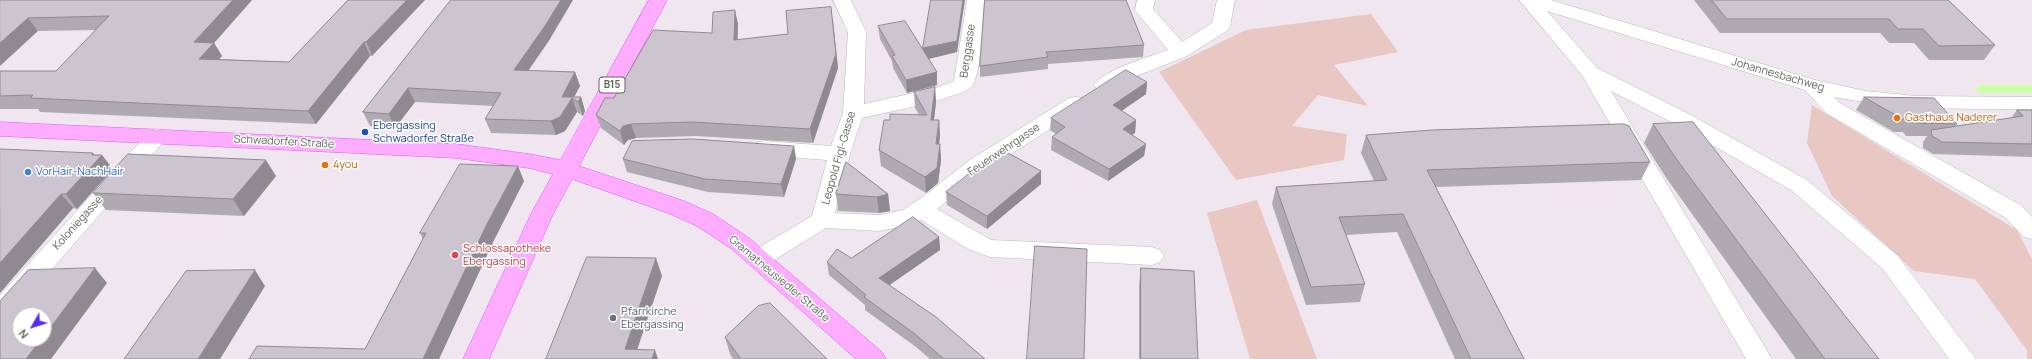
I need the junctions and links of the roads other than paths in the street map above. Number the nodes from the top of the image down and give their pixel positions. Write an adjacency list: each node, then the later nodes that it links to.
1 (658, 0): 17 (main road, B15)
2 (842, 0): 12 (street, Leopold Figl-Gasse)
3 (976, 0): 12 (street, Berggasse)
4 (1146, 0): 8 (street)
5 (1226, 0): 8 (street, Feuerwehrgasse)
6 (1528, 0): 9 (street)
7 (1532, 0): 10 (street, Johannesbachweg)
8 (1180, 52): 18 (street, Feuerwehrgasse)
9 (1590, 72): 26 (street); 27 (street)
10 (1812, 86): 11 (street, Johannesbachweg); 20 (street)
11 (2032, 103)
12 (853, 112): 16 (street, Leopold Figl-Gasse)
13 (0, 130): 14 (main road, Schwadorfer Straße)
14 (157, 136): 17 (main road, Schwadorfer Straße); 23 (street, Koloniegasse)
15 (744, 147): 16 (street)
16 (839, 154): 19 (street, Leopold Figl-Gasse)
17 (566, 170): 22 (main road, Gramatneusiedler Straße); 24 (main road, B15)
18 (921, 210): 19 (street, Feuerwehrgasse); 21 (street)
19 (822, 220): 22 (street)
20 (2032, 231)
21 (1152, 256)
22 (758, 259): 25 (main road, Gramatneusiedler Straße)
23 (0, 311)
24 (476, 359)
25 (873, 359)
26 (1758, 359)
27 (1963, 359)

